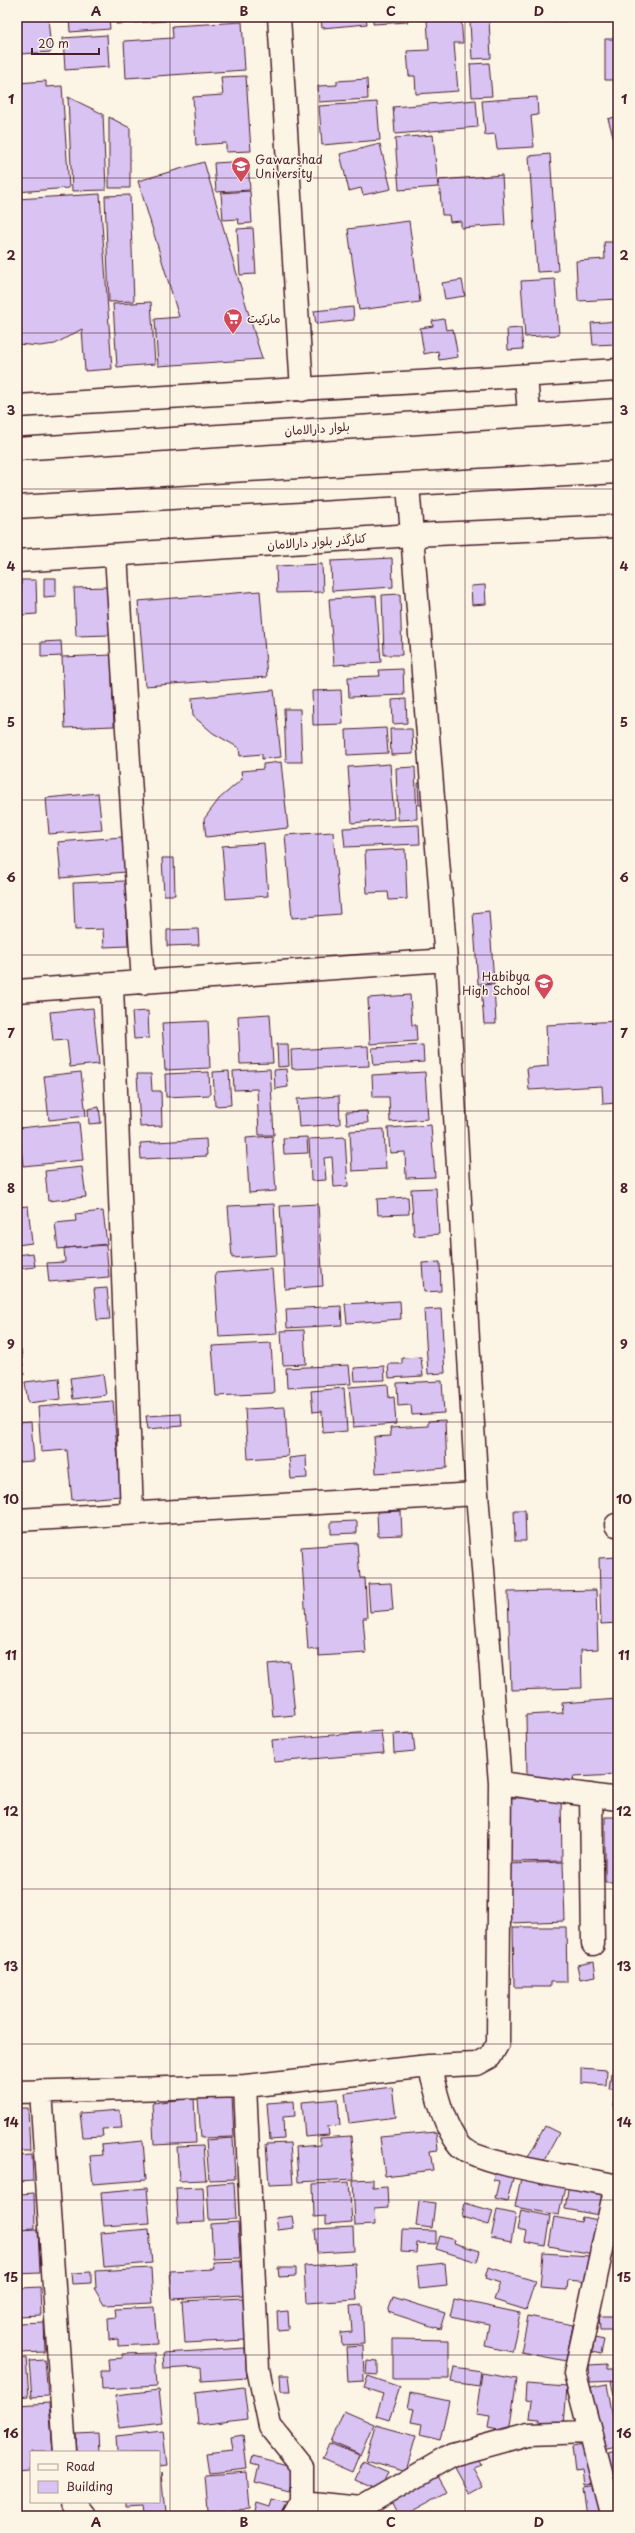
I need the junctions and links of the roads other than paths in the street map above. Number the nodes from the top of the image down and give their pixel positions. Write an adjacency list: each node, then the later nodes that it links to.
1 (279, 17): 4 (street)
2 (618, 370): 3 (street)
3 (526, 376): 4 (street); 7 (street)
4 (302, 390): 5 (street)
5 (17, 406)
6 (618, 410): 7 (street, بلوار دارالامان)
7 (530, 414): 8 (street, بلوار دارالامان)
8 (17, 449)
9 (618, 472): 10 (street)
10 (408, 485): 11 (street); 13 (street)
11 (17, 507)
12 (618, 526): 13 (street, کنارگذر بلوار دارالامان)
13 (413, 535): 14 (street, کنارگذر بلوار دارالامان); 16 (street)
14 (116, 555): 15 (street, کنارگذر بلوار دارالامان); 17 (street)
15 (17, 561)
16 (446, 960): 17 (street); 20 (street)
17 (143, 983): 18 (street)
18 (112, 986): 19 (street); 21 (street)
19 (17, 991)
20 (477, 1494): 21 (street); 23 (street)
21 (132, 1513): 22 (street)
22 (17, 1520)
23 (500, 1783): 24 (street); 27 (street)
24 (591, 1795): 25 (street); 26 (street)
25 (618, 1799)
26 (593, 1944)
27 (429, 2066): 28 (street); 31 (street)
28 (245, 2086): 29 (street); 35 (street)
29 (40, 2091): 30 (street); 33 (street)
30 (17, 2092)
31 (617, 2186): 32 (street)
32 (590, 2432): 36 (street); 38 (street)
33 (65, 2451)
34 (73, 2503): 37 (street)
35 (298, 2509): 36 (street)
36 (363, 2512)
37 (84, 2516)
38 (612, 2516)

